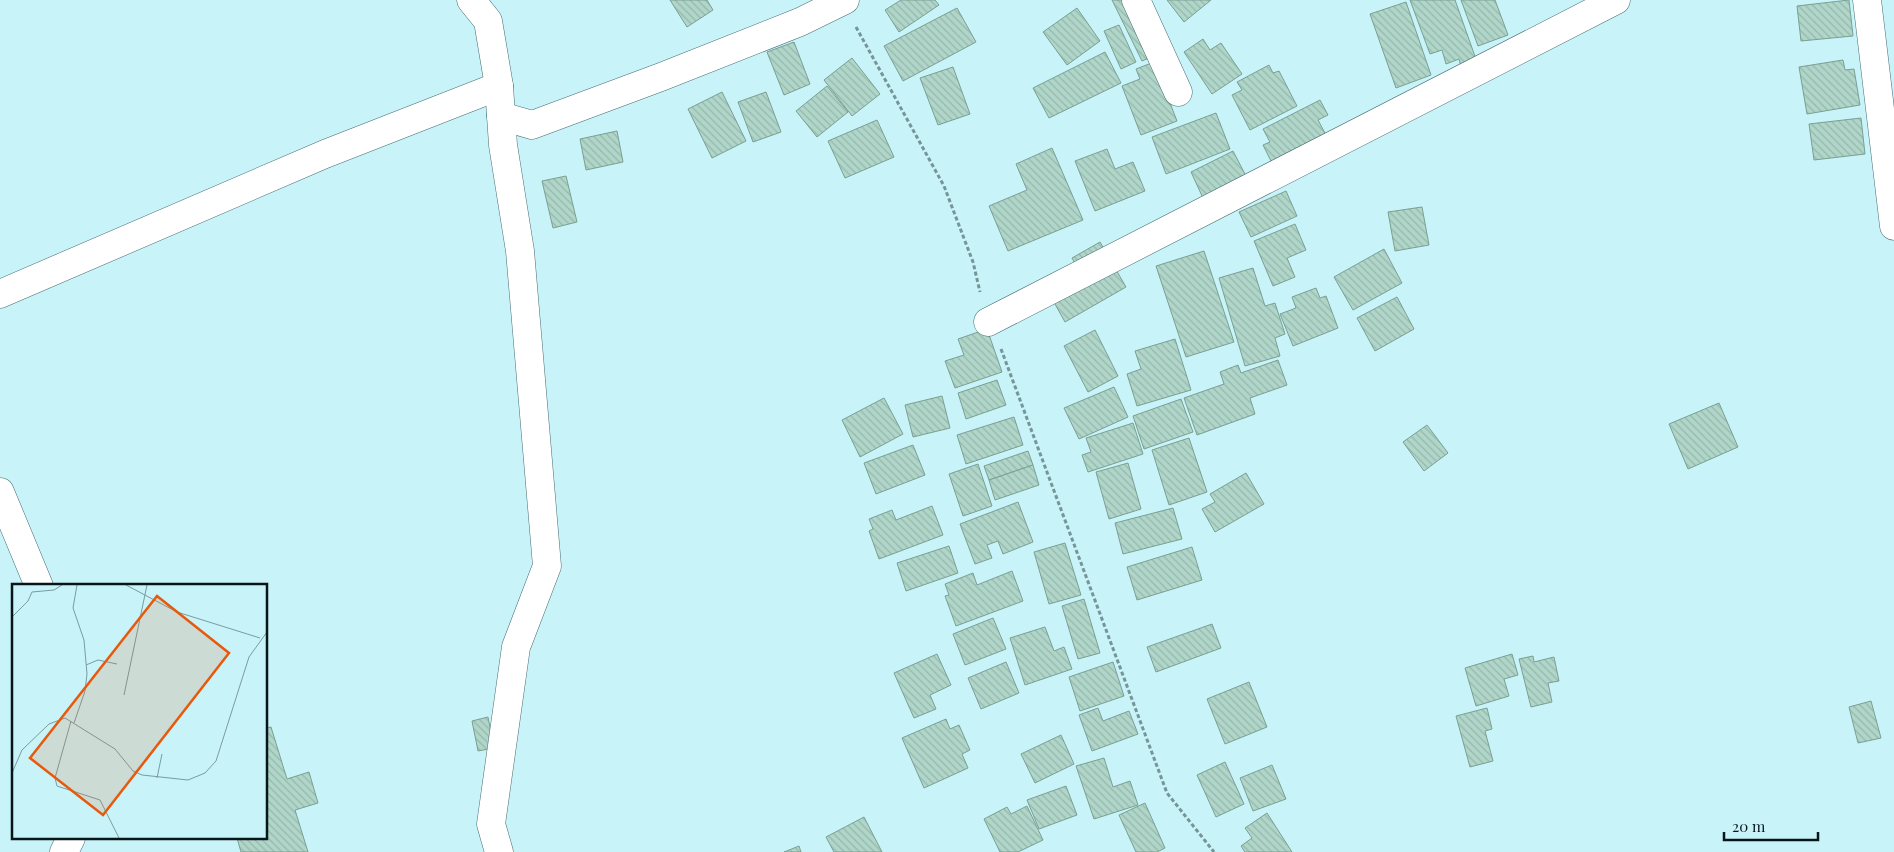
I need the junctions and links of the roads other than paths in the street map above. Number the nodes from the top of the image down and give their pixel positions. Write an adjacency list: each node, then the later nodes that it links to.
1 (471, 0): 6 (street)
2 (1136, 0): 7 (street)
3 (1616, 0): 11 (street)
4 (1867, 0): 9 (street)
5 (842, 2): 8 (street)
6 (499, 86): 8 (street); 10 (street)
7 (1178, 92)
8 (501, 116): 16 (street)
9 (1894, 226)
10 (0, 294)
11 (988, 322)
12 (0, 492): 13 (street)
13 (38, 584)
14 (70, 840): 15 (street)
15 (64, 852)
16 (499, 852)

